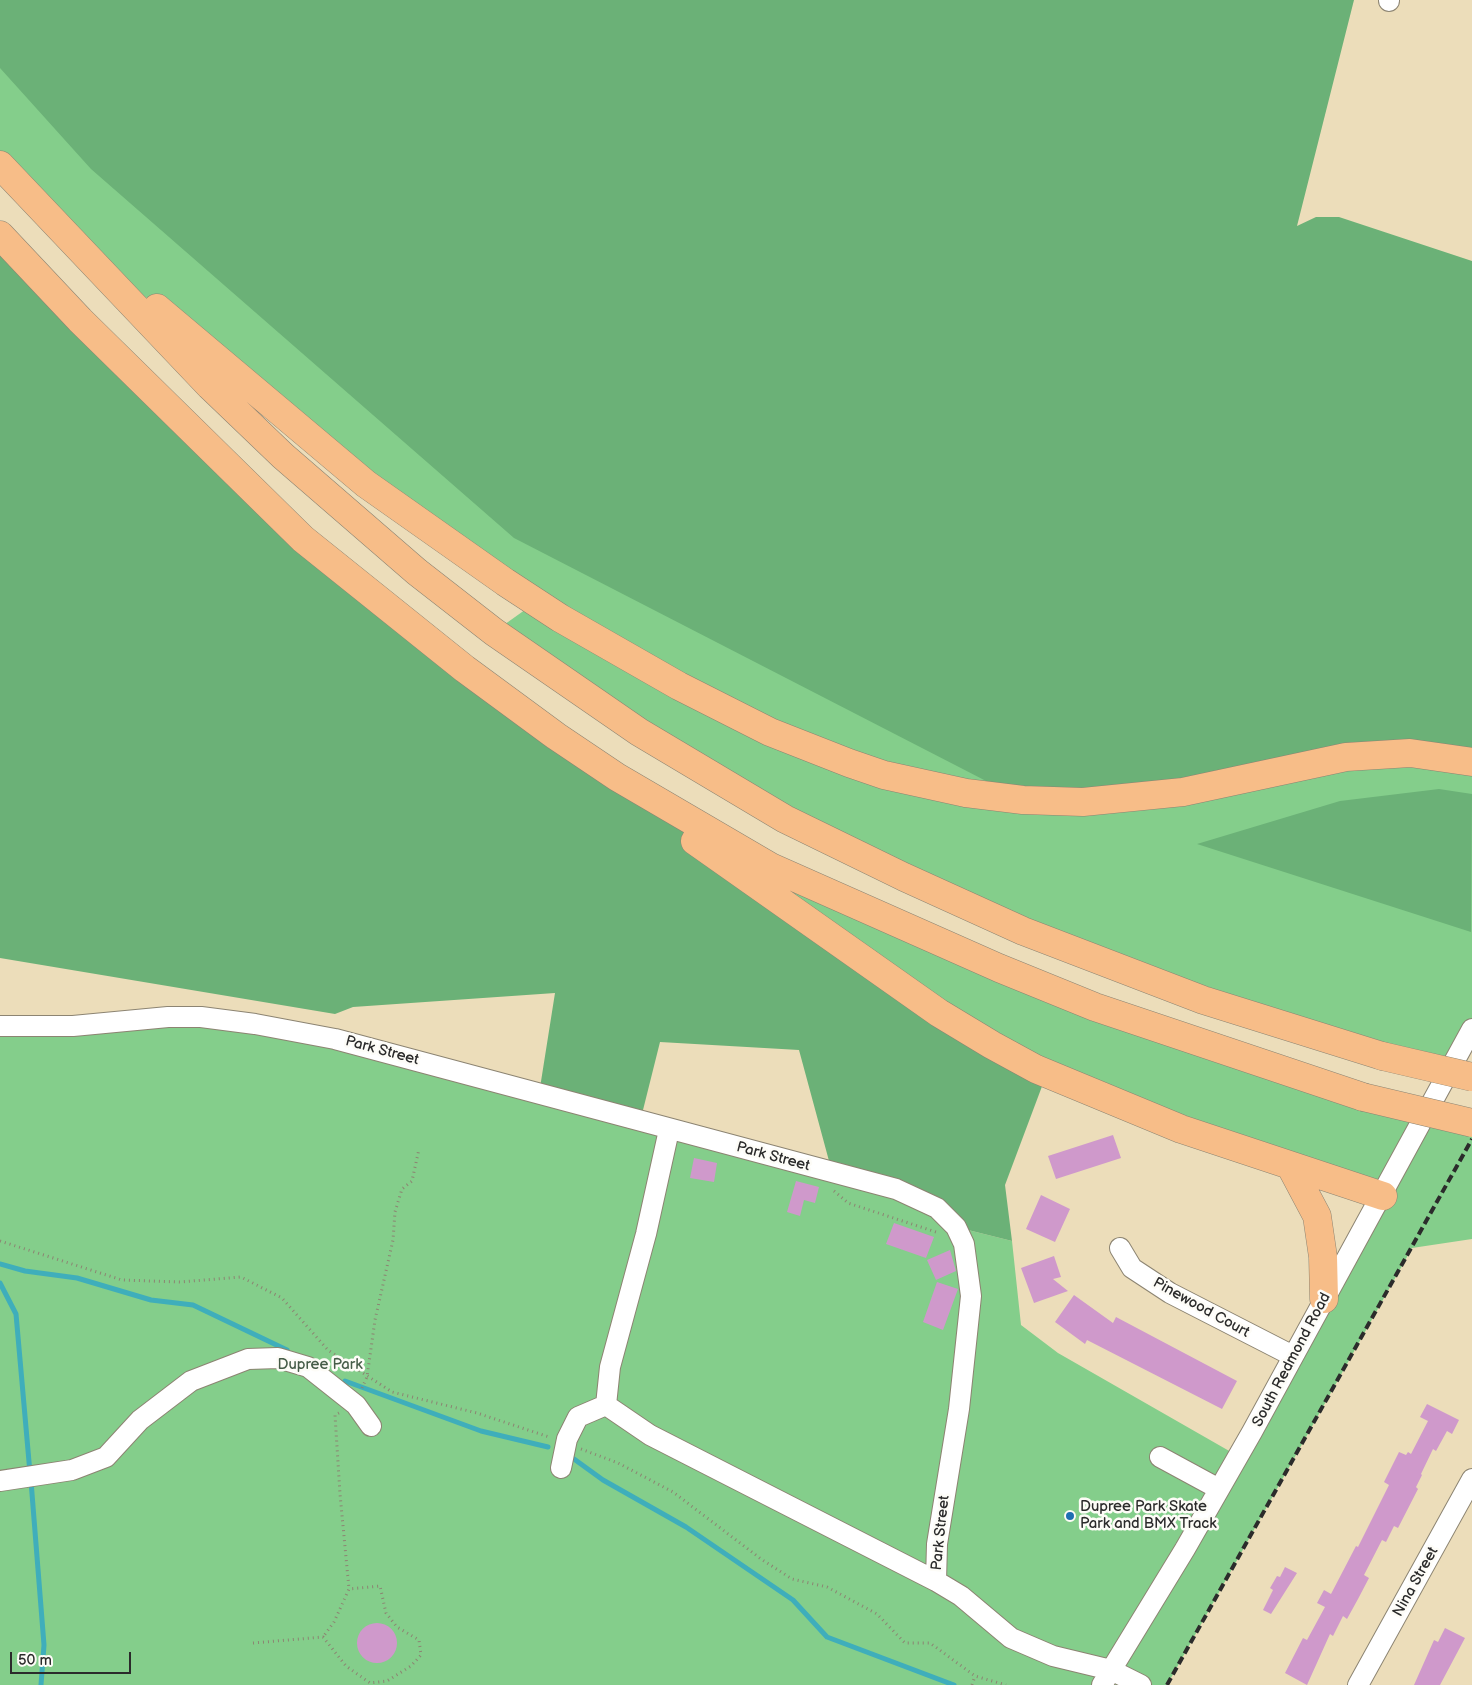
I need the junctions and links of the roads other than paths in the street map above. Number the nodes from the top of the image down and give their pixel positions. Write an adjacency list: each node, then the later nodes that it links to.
1 (0, 165): 3 (highway)
2 (0, 235): 5 (highway)
3 (66, 235): 4 (highway); 8 (highway, bridge)
4 (1472, 762)
5 (617, 777): 9 (highway, bridge); 11 (highway)
6 (0, 1026): 10 (street, Park Street)
7 (1472, 1029): 12 (street, South Redmond Road)
8 (1472, 1077)
9 (1472, 1123)
10 (669, 1130): 16 (street); 23 (street, Park Street)
11 (1291, 1167): 12 (highway); 14 (highway)
12 (1383, 1196): 14 (street, South Redmond Road)
13 (1120, 1248): 15 (street, Pinewood Court)
14 (1324, 1299): 15 (street, South Redmond Road)
15 (1293, 1356): 22 (street, South Redmond Road)
16 (606, 1405): 19 (street); 23 (street)
17 (371, 1426): 21 (street)
18 (1160, 1457): 22 (street)
19 (561, 1468)
20 (1472, 1479): 26 (street, Nina Street)
21 (0, 1481)
22 (1220, 1489): 24 (street, South Redmond Road)
23 (936, 1581): 24 (street, Park Street)
24 (1106, 1677): 25 (street, Park Street)
25 (1141, 1685)
26 (1358, 1685)

